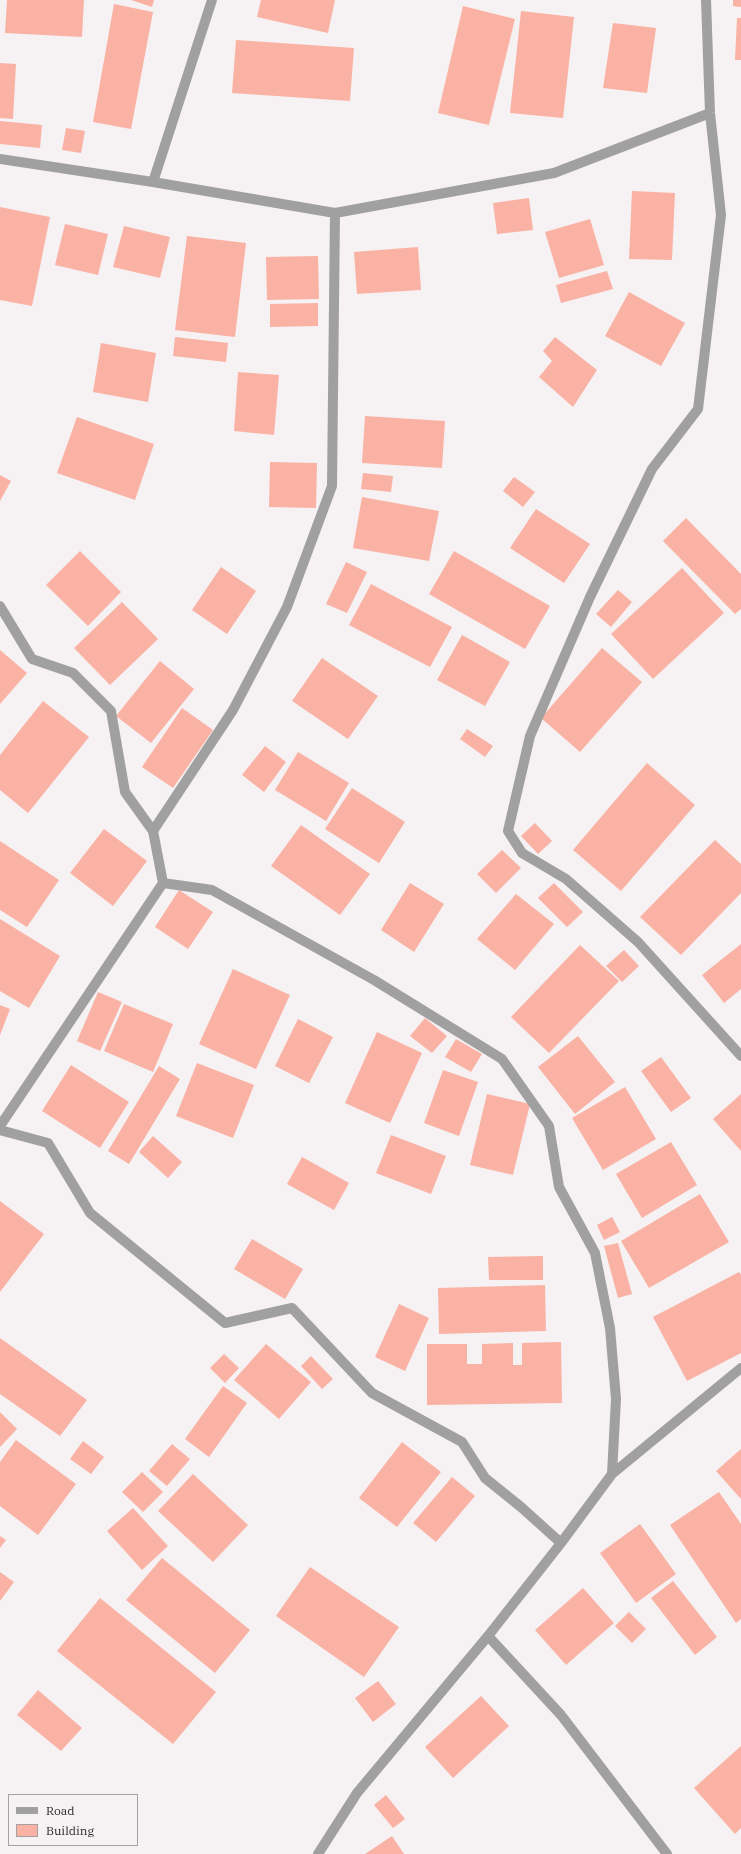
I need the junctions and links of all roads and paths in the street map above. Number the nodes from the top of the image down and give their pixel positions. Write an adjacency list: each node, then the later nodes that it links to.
1 (212, 0): 5 (street)
2 (706, 0): 3 (street)
3 (710, 112): 6 (street); 10 (street)
4 (0, 159): 5 (street)
5 (153, 182): 6 (street)
6 (335, 213): 8 (street)
7 (0, 606): 8 (street)
8 (153, 830): 9 (street)
9 (163, 882): 11 (street); 14 (street)
10 (741, 1056)
11 (0, 1126)
12 (0, 1130): 15 (street)
13 (741, 1368): 14 (street)
14 (612, 1474): 15 (street)
15 (561, 1543): 16 (street)
16 (488, 1636): 17 (street); 18 (street)
17 (318, 1854)
18 (667, 1854)

